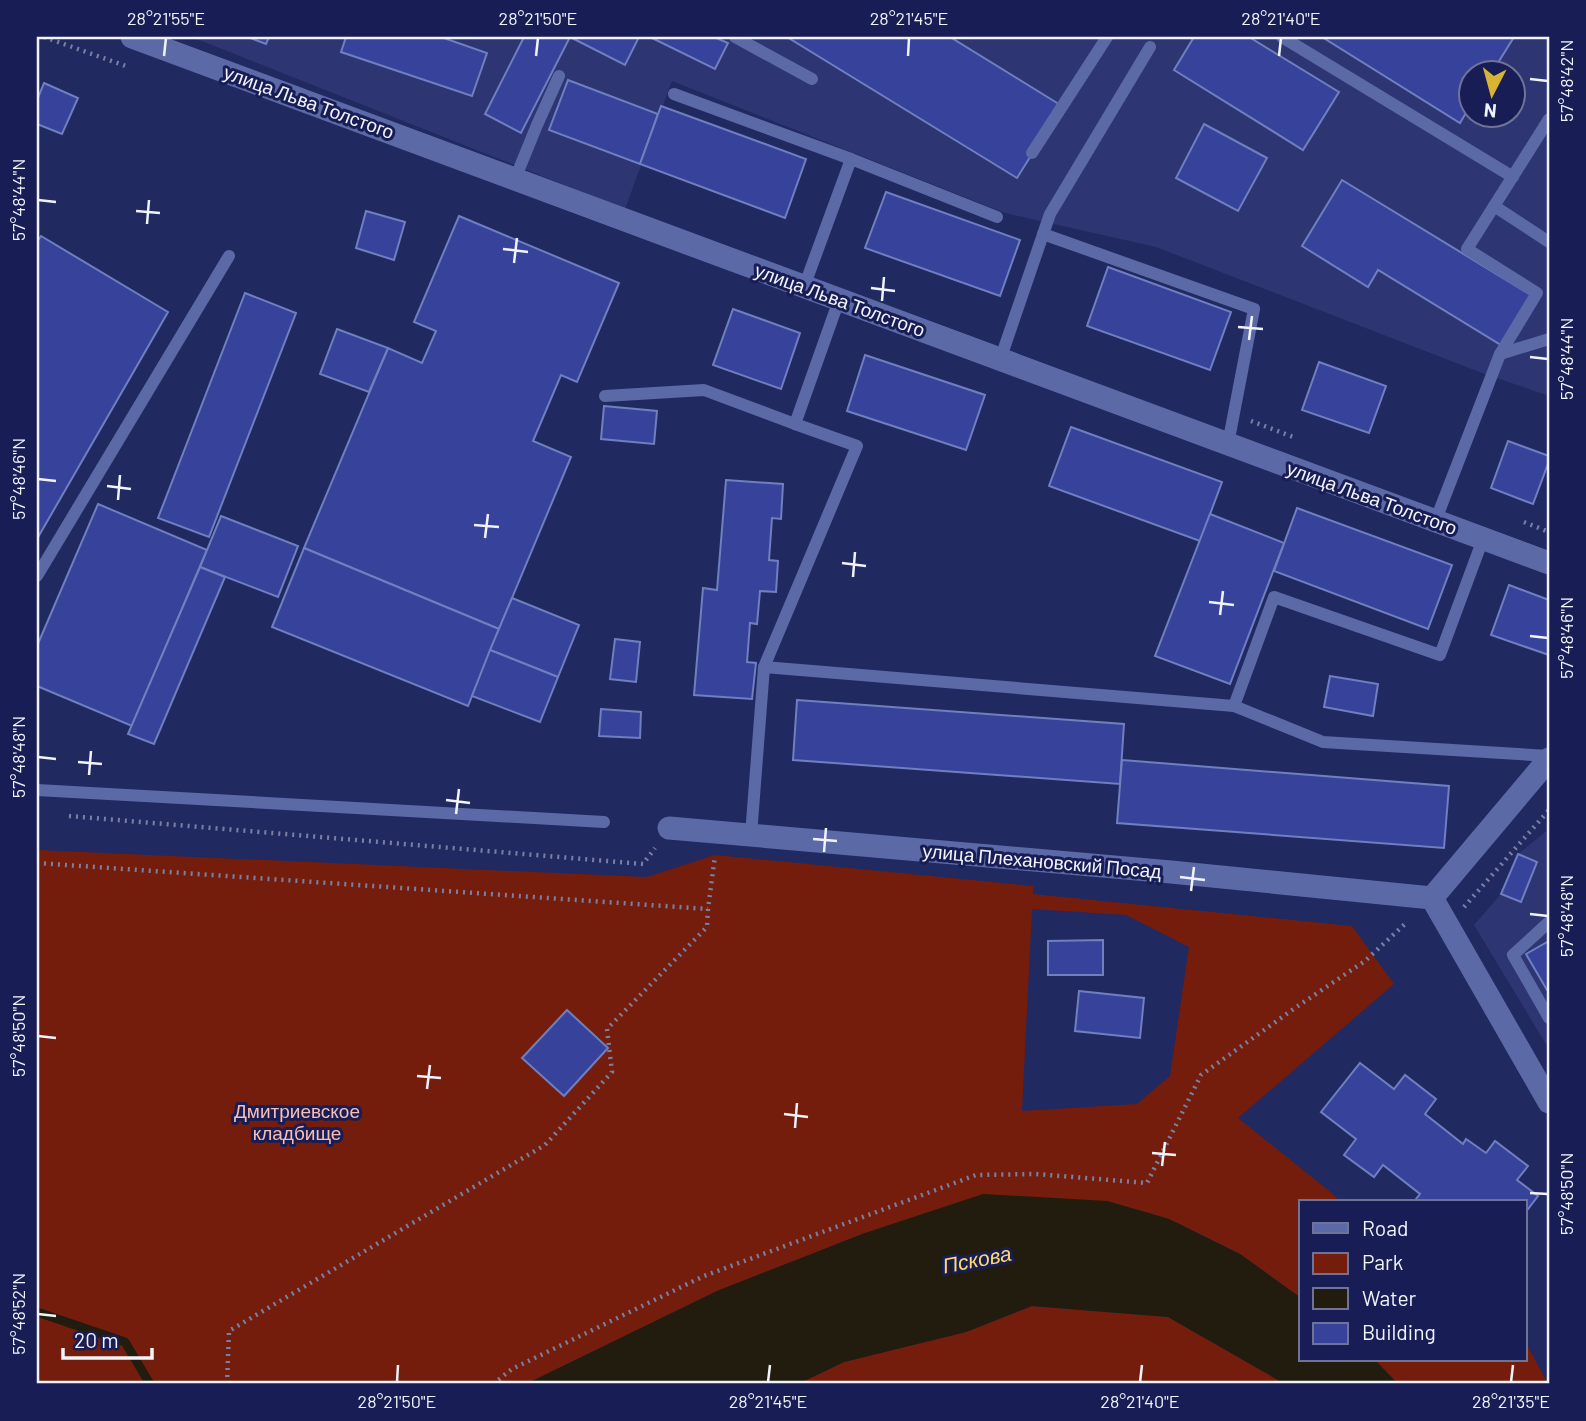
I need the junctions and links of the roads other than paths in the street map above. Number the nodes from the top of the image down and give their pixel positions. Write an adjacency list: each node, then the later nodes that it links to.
1 (132, 37): 13 (street, улица Льва Толстого)
2 (735, 37): 7 (lane)
3 (1107, 37): 10 (lane)
4 (1282, 37): 12 (lane)
5 (1150, 47): 16 (lane)
6 (559, 76): 13 (lane)
7 (812, 79)
8 (674, 94): 11 (lane)
9 (1549, 120): 12 (lane)
10 (1032, 153)
11 (851, 159): 15 (lane); 19 (lane)
12 (1513, 177): 14 (lane)
13 (515, 179): 19 (street, улица Льва Толстого)
14 (1494, 205): 17 (lane); 22 (lane)
15 (997, 217)
16 (1043, 234): 23 (lane); 26 (lane)
17 (1549, 242)
18 (229, 256): 30 (lane)
19 (804, 287): 20 (street, улица Льва Толстого)
20 (839, 300): 23 (street, улица Льва Толстого); 25 (lane)
21 (1549, 339): 22 (lane)
22 (1500, 354): 27 (lane)
23 (1000, 360): 26 (street, улица Льва Толстого)
24 (606, 396): 25 (lane)
25 (795, 424): 31 (lane)
26 (1228, 444): 27 (street, улица Льва Толстого)
27 (1435, 522): 28 (street, улица Льва Толстого)
28 (1483, 539): 29 (street, улица Льва Толстого); 32 (lane)
29 (1549, 563)
30 (37, 576)
31 (764, 667): 32 (lane); 37 (lane)
32 (1234, 706): 33 (lane)
33 (1549, 757): 38 (street)
34 (37, 790): 35 (lane)
35 (604, 822)
36 (669, 828): 37 (street, улица Плехановский Посад)
37 (751, 835): 38 (street, улица Плехановский Посад)
38 (1432, 898): 41 (street)
39 (1549, 922): 40 (lane)
40 (1549, 1018)
41 (1549, 1102)

